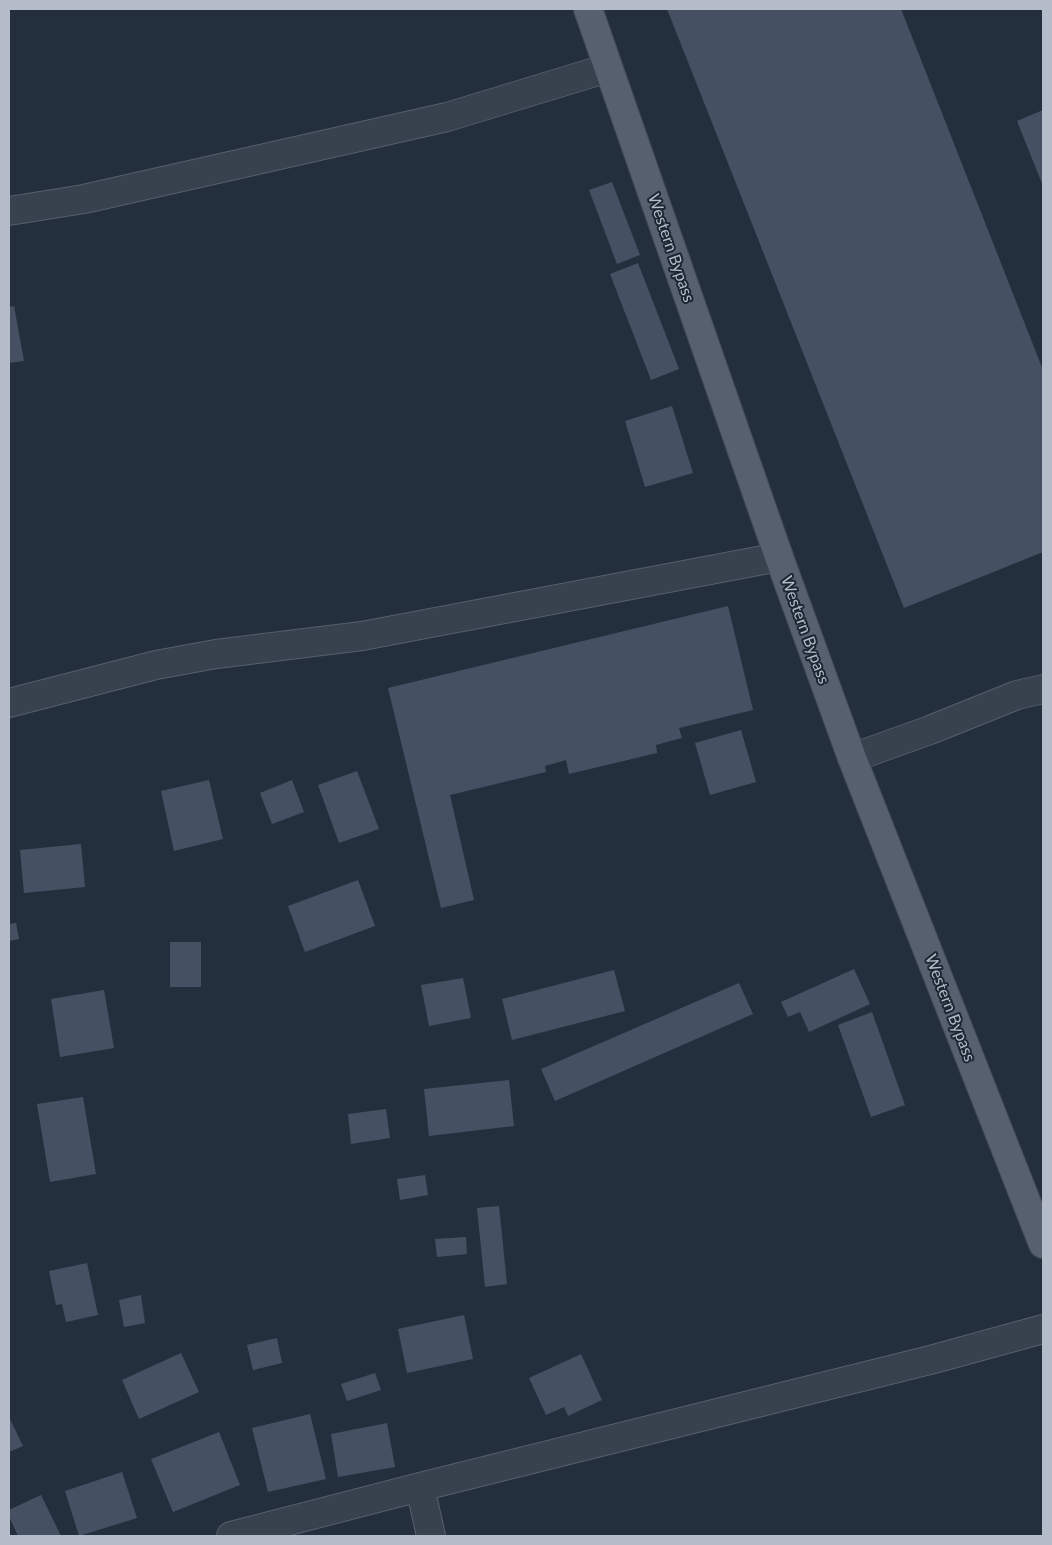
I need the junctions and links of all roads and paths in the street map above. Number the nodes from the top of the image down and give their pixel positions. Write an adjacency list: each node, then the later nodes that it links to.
1 (588, 9): 2 (main road, Western Bypass)
2 (608, 68): 3 (street); 4 (main road, Western Bypass)
3 (9, 211)
4 (779, 557): 6 (street); 7 (main road, Western Bypass)
5 (1043, 690): 7 (street)
6 (9, 703)
7 (852, 758): 8 (main road, Western Bypass)
8 (1043, 1244)
9 (1043, 1329): 10 (street)
10 (420, 1487): 11 (street); 12 (street)
11 (231, 1536)
12 (431, 1536)

